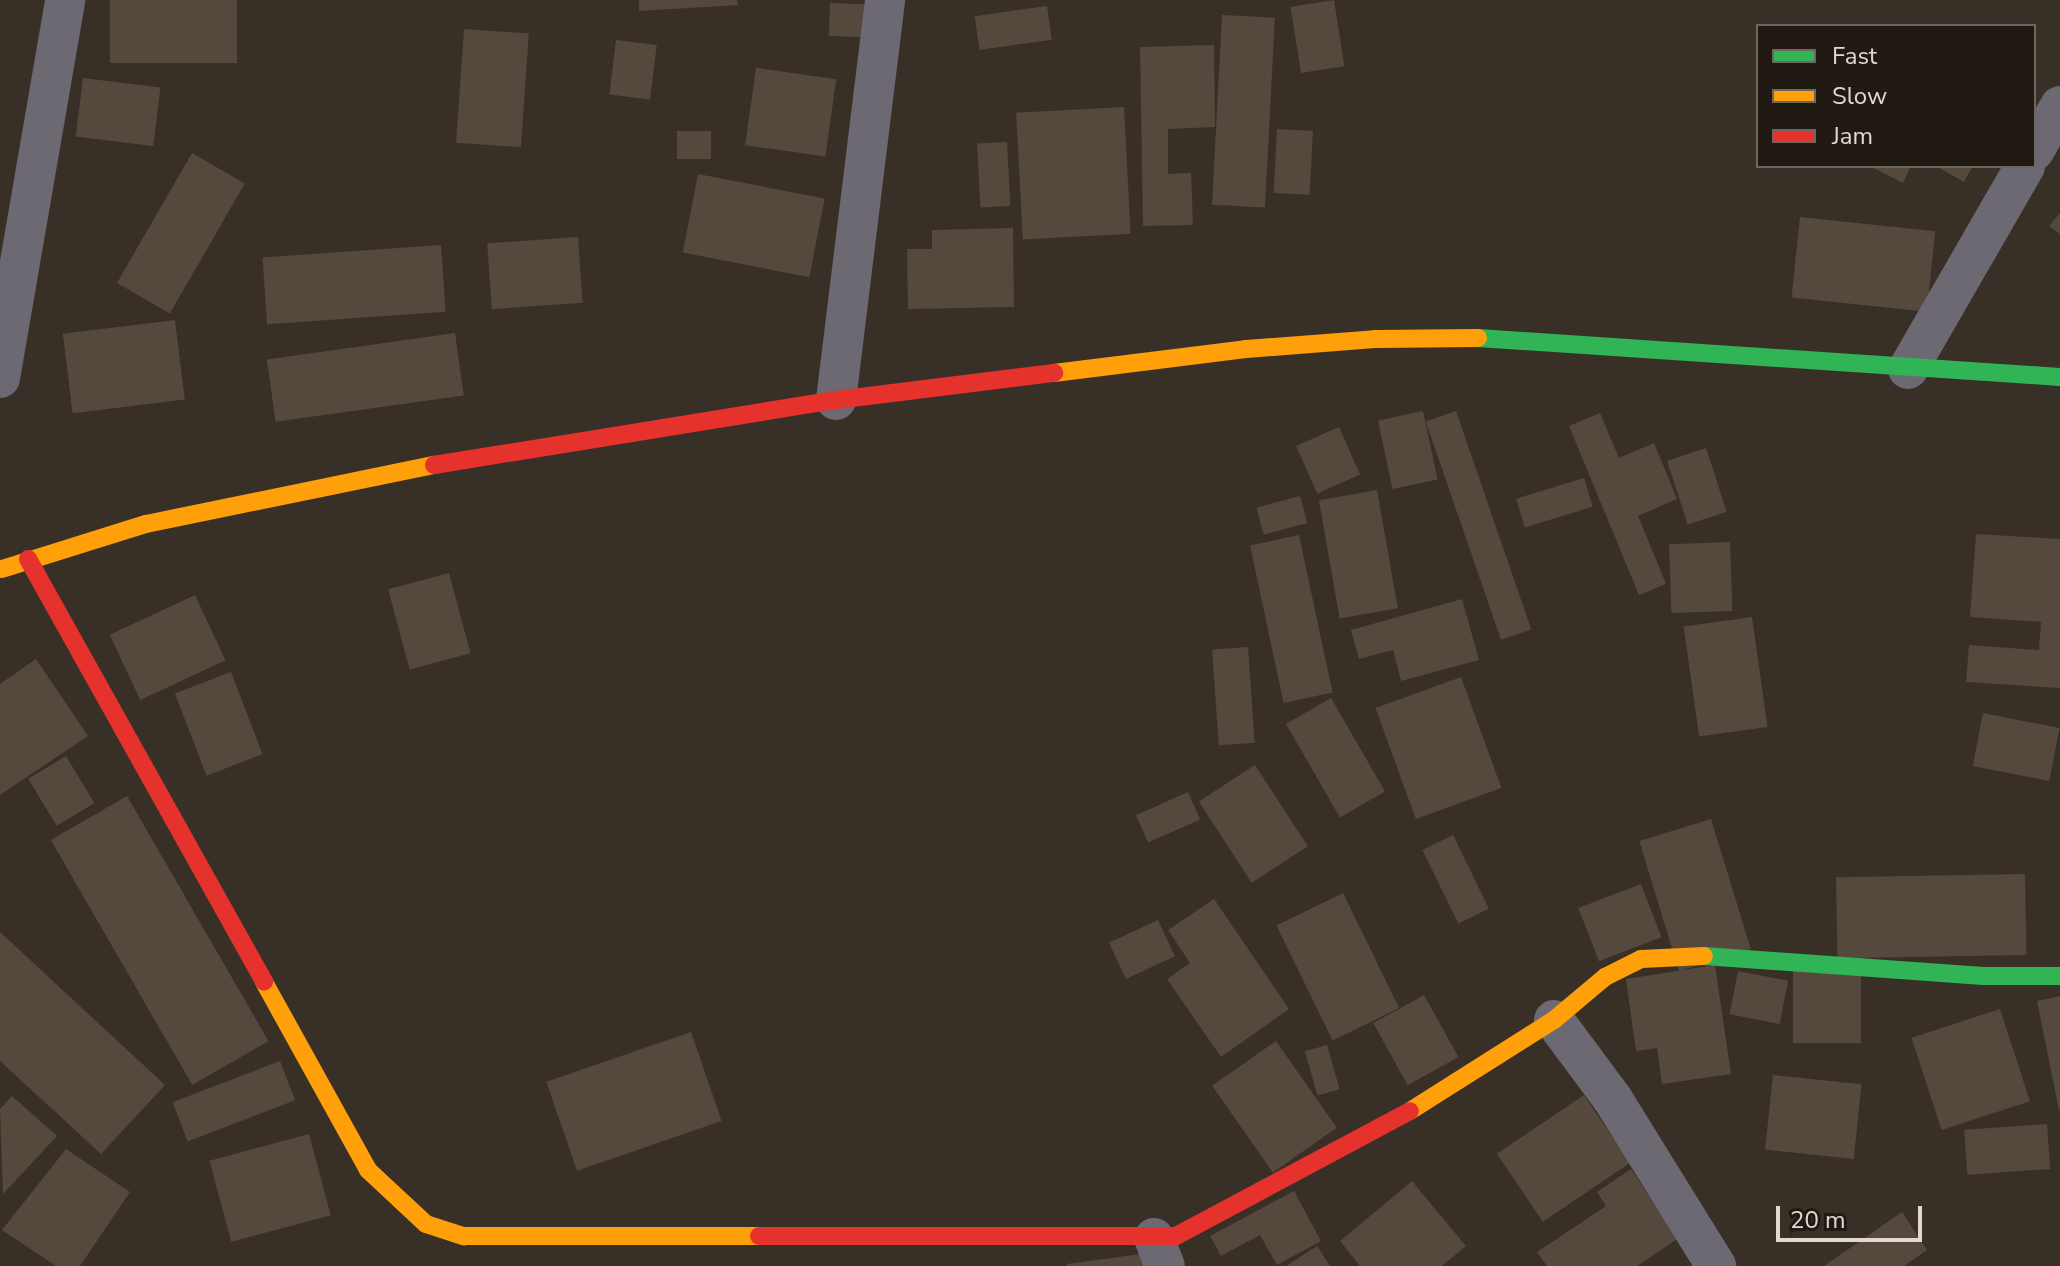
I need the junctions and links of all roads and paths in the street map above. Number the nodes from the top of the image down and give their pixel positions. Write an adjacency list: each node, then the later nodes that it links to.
1 (65, 0): 8 (street)
2 (885, 0): 9 (street)
3 (2060, 106): 4 (street)
4 (2036, 148)
5 (2024, 168): 6 (street)
6 (1908, 369): 7 (street); 9 (street)
7 (2060, 377)
8 (0, 378)
9 (836, 400): 10 (street)
10 (28, 559): 11 (street); 14 (street)
11 (0, 570)
12 (2060, 976): 13 (street)
13 (1554, 1020): 14 (street); 15 (street)
14 (1160, 1252)
15 (1716, 1266)

